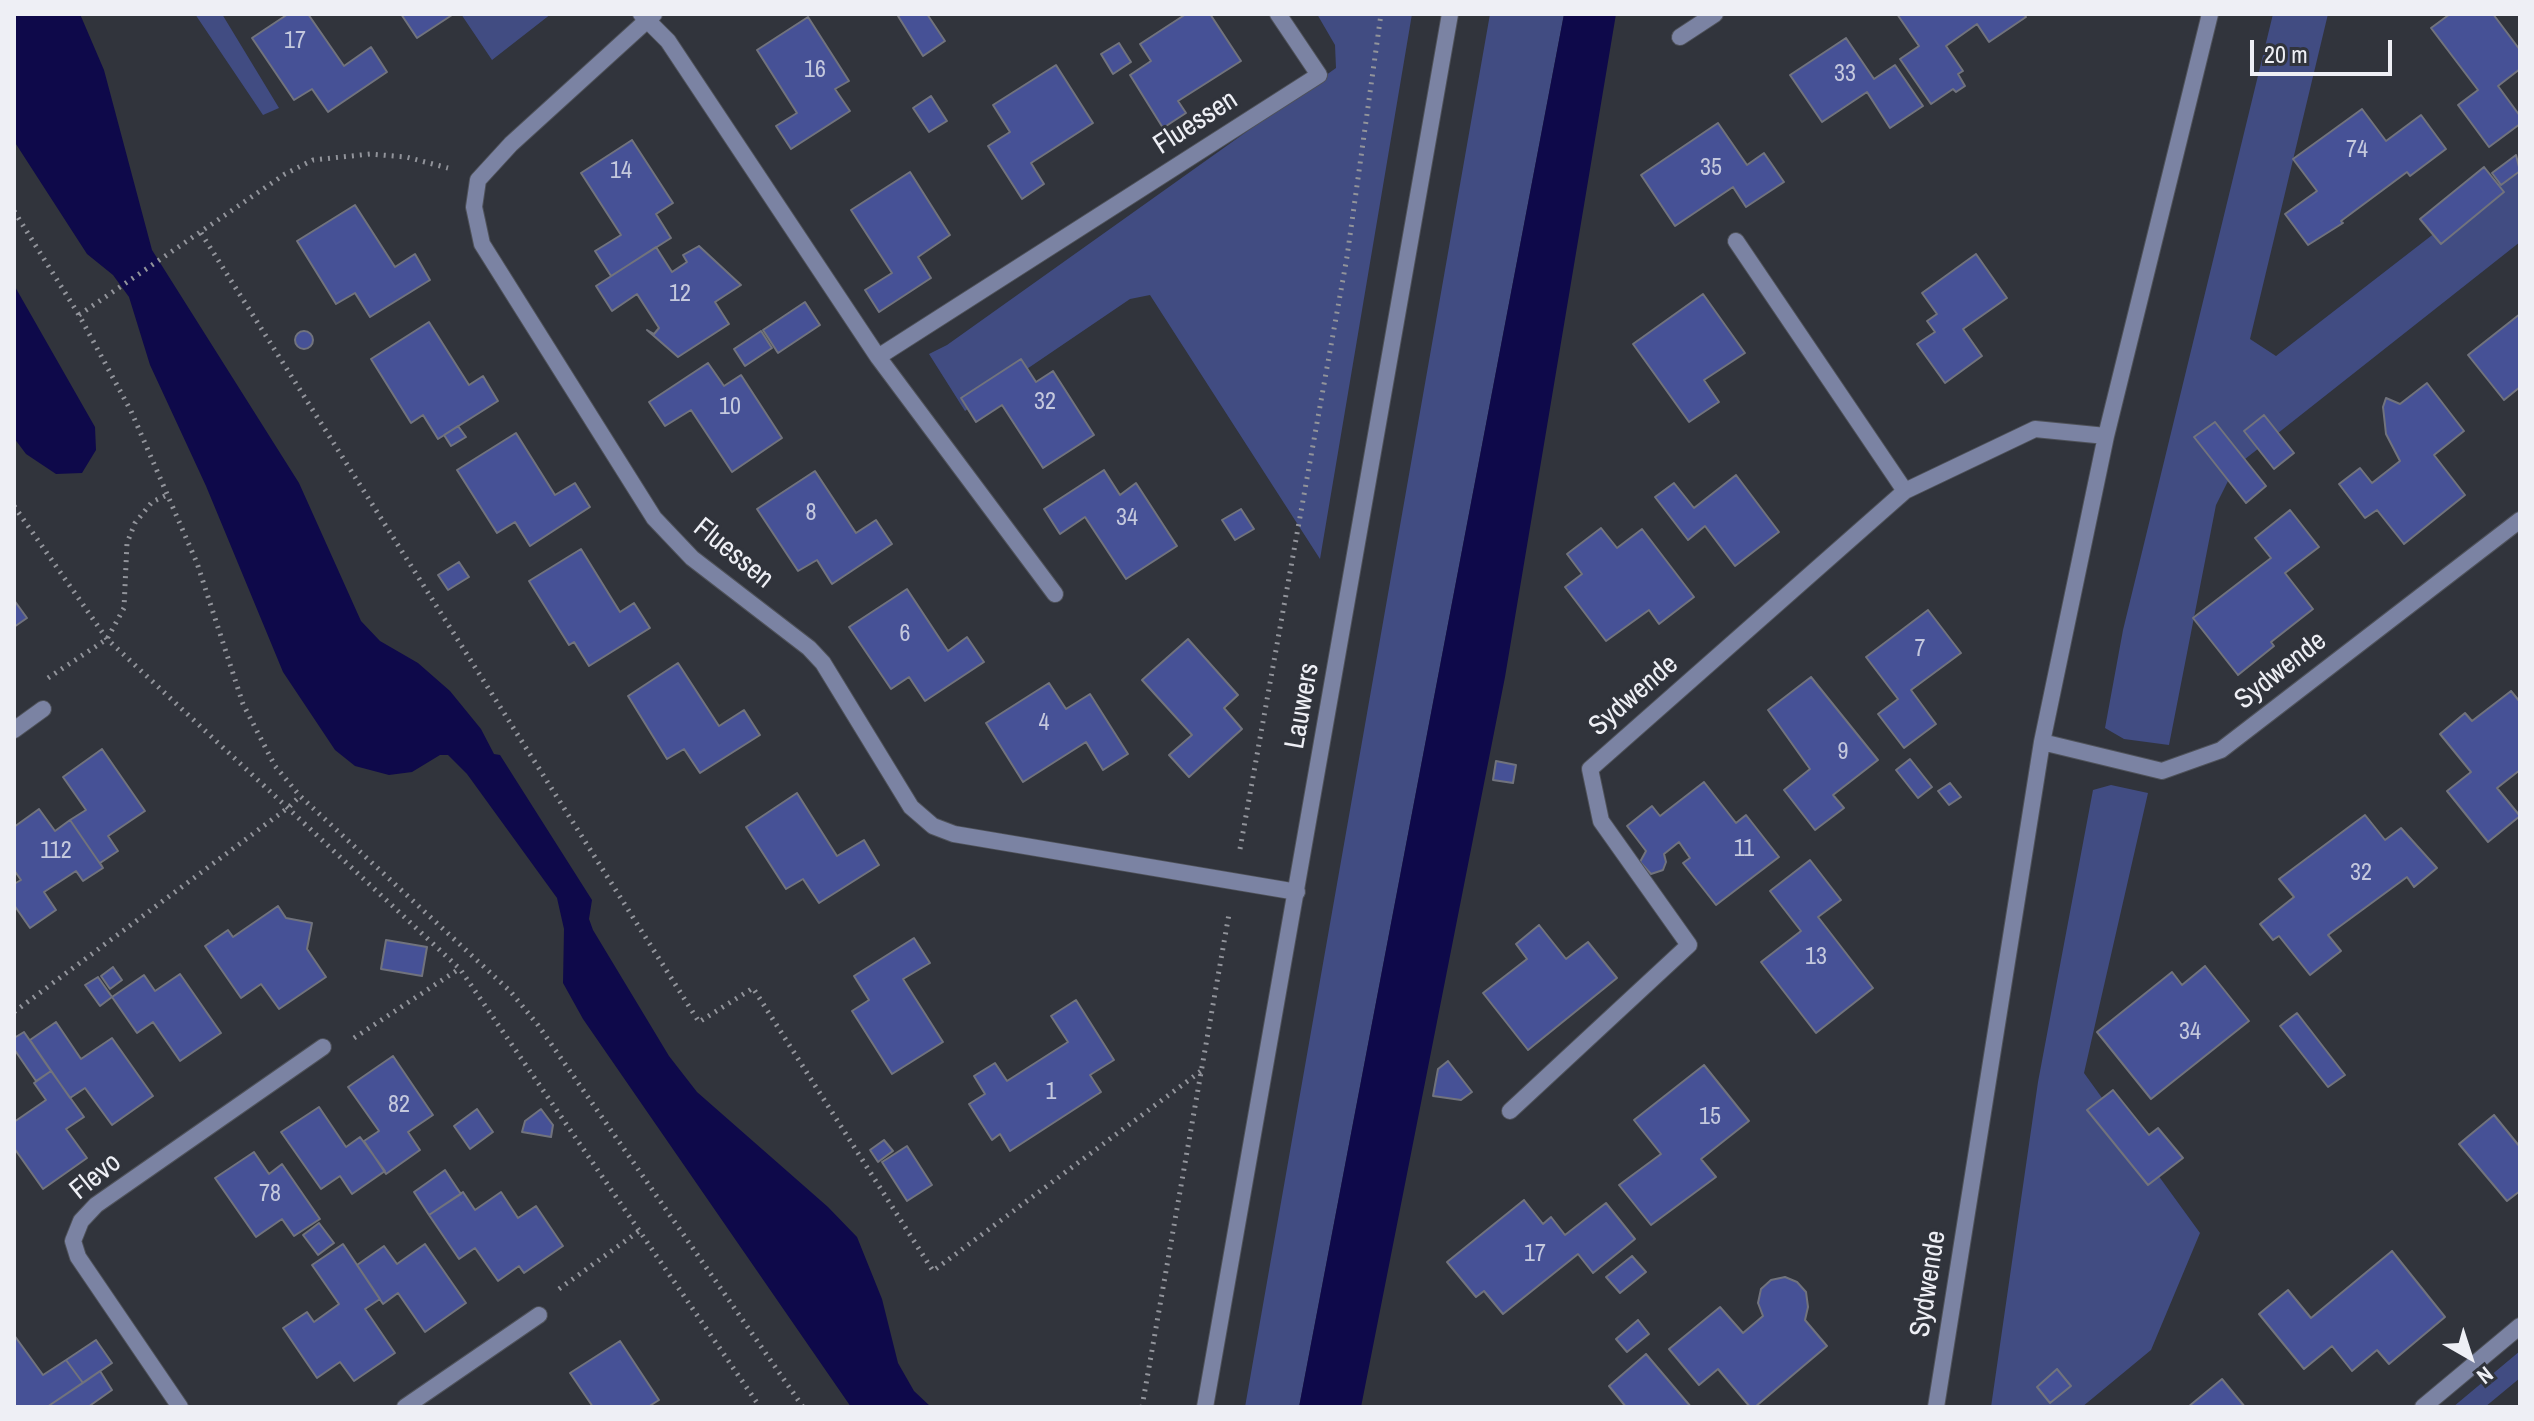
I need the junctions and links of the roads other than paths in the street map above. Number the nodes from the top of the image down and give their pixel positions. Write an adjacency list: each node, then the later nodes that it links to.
1 (1278, 14): 8 (street, Fluessen)
2 (1450, 14): 16 (street, Lauwers)
3 (1715, 14): 6 (street)
4 (2210, 14): 9 (street, Sydwende)
5 (648, 16): 8 (street); 16 (street, Fluessen)
6 (1680, 37)
7 (1736, 241): 10 (street)
8 (878, 357): 12 (street)
9 (2106, 436): 10 (street, Sydwende); 15 (street, Sydwende)
10 (1905, 491): 18 (street, Sydwende)
11 (2520, 520): 15 (street, Sydwende)
12 (1055, 594)
13 (43, 709): 14 (street)
14 (14, 730)
15 (2042, 742): 24 (street, Sydwende)
16 (1297, 892): 23 (street, Lauwers)
17 (323, 1047): 21 (street, Flevo)
18 (1510, 1111)
19 (539, 1315): 22 (street)
20 (2520, 1326): 25 (street)
21 (180, 1407)
22 (405, 1407)
23 (1205, 1407)
24 (1936, 1407)
25 (2423, 1407)

